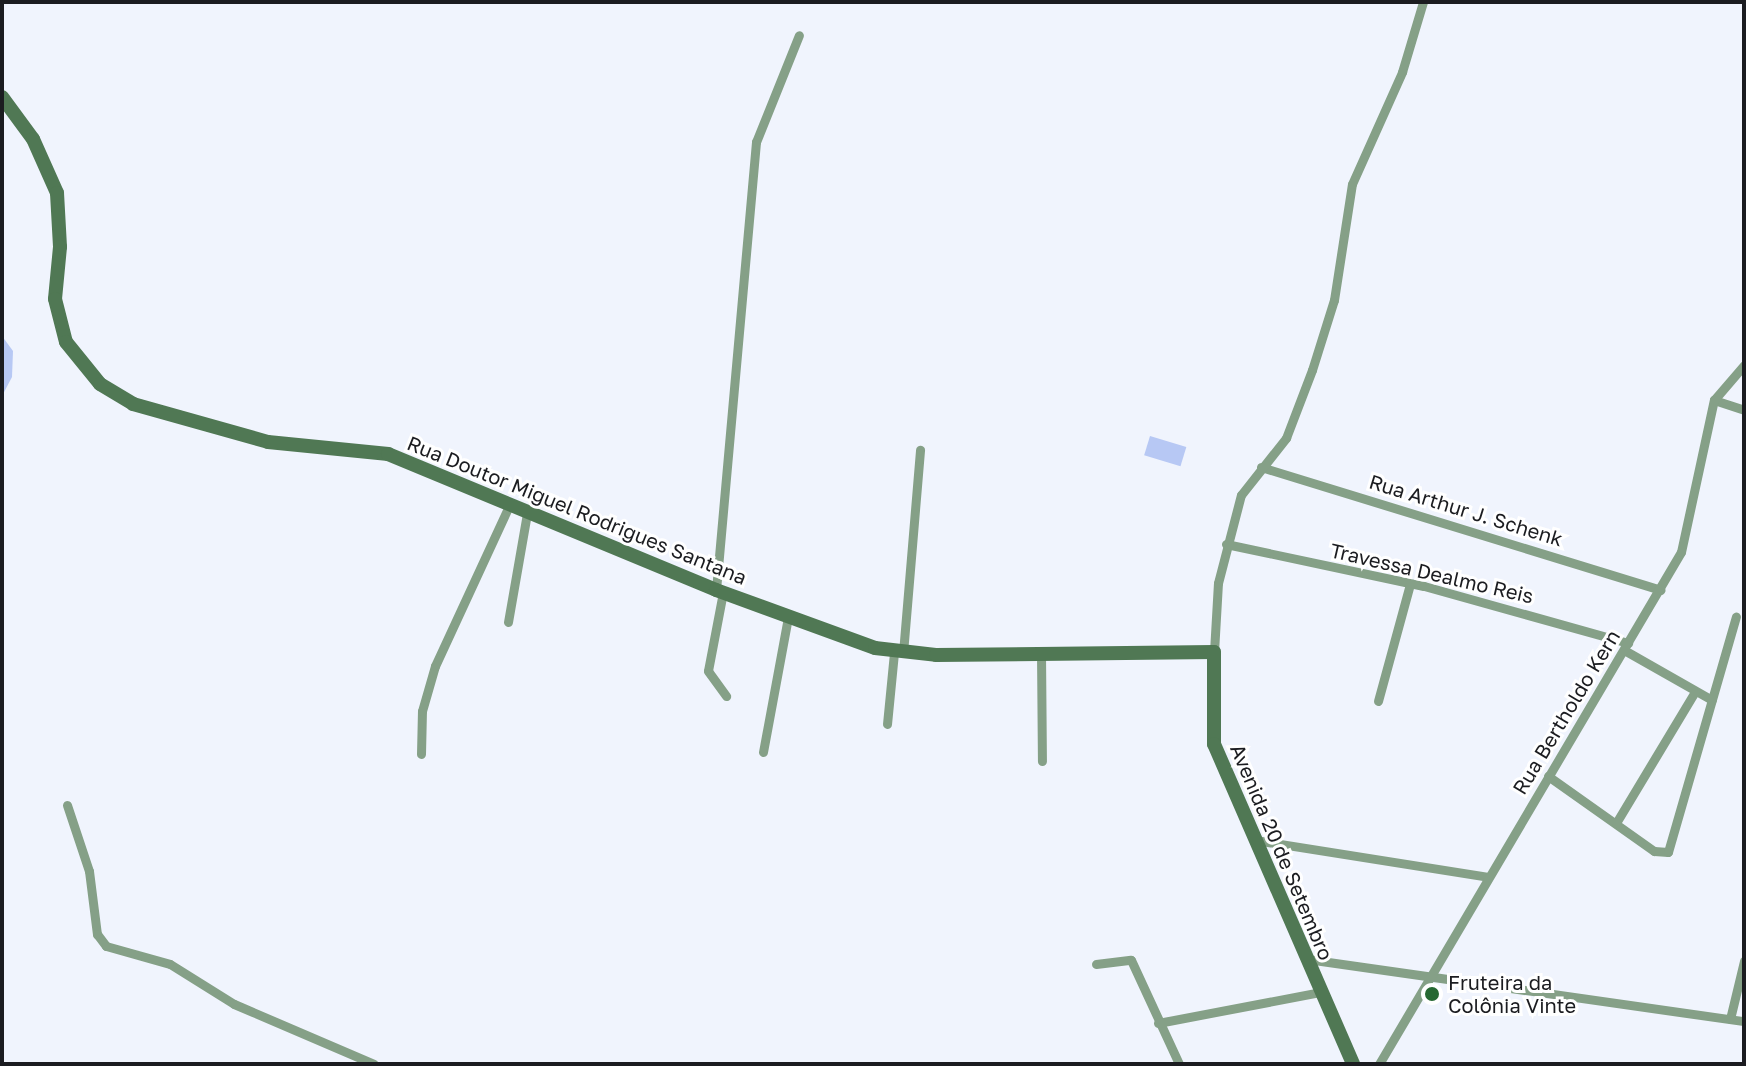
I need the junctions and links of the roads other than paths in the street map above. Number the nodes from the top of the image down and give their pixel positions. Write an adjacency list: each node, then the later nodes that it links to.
1 (1423, 2): 8 (street, Avenida 20 de Setembro)
2 (799, 35): 14 (street)
3 (2, 97): 9 (street, Rua Doutor Miguel Rodrigues Santana)
4 (1744, 365): 5 (street, Rua Bertholdo Kern)
5 (1714, 400): 6 (street); 13 (street, Rua Bertholdo Kern)
6 (1744, 410)
7 (920, 450): 19 (street)
8 (1261, 467): 11 (street, Avenida 20 de Setembro); 13 (street, Rua Arthur J. Schenk)
9 (509, 506): 10 (street, Rua Doutor Miguel Rodrigues Santana); 28 (street)
10 (527, 513): 14 (street, Rua Doutor Miguel Rodrigues Santana); 17 (street)
11 (1226, 544): 12 (street, Travessa Dealmo Reis); 20 (street, Avenida 20 de Setembro)
12 (1410, 584): 18 (street, Travessa Dealmo Reis); 25 (street)
13 (1660, 590): 18 (street, Rua Bertholdo Kern)
14 (720, 591): 15 (street, Rua Doutor Miguel Rodrigues Santana); 23 (street)
15 (788, 617): 19 (street, Rua Doutor Miguel Rodrigues Santana); 27 (street)
16 (1736, 617): 24 (street)
17 (508, 622)
18 (1626, 646): 22 (street, Travessa Dealmo Reis); 30 (street, Rua Bertholdo Kern)
19 (898, 652): 21 (street, Rua Doutor Miguel Rodrigues Santana); 26 (street)
20 (1214, 652): 21 (street, Rua Doutor Miguel Rodrigues Santana); 33 (street, Avenida 20 de Setembro)
21 (1041, 653): 29 (street)
22 (1694, 693): 24 (street, Travessa Dealmo Reis); 32 (street)
23 (726, 696)
24 (1712, 700): 32 (street)
25 (1378, 701)
26 (887, 724)
27 (763, 752)
28 (421, 754)
29 (1042, 761)
30 (1548, 776): 32 (street); 34 (street, Rua Bertholdo Kern)
31 (67, 805): 43 (street)
32 (1616, 823)
33 (1255, 840): 34 (street); 35 (street, Avenida 20 de Setembro)
34 (1488, 877): 38 (street, Rua Bertholdo Kern)
35 (1307, 959): 38 (street); 39 (street, Avenida 20 de Setembro)
36 (1744, 961): 40 (street)
37 (1096, 964): 42 (street)
38 (1432, 977): 40 (street); 46 (street, Rua Bertholdo Kern)
39 (1321, 992): 42 (street); 45 (street, Avenida 20 de Setembro)
40 (1730, 1019): 41 (street)
41 (1744, 1021)
42 (1158, 1023): 44 (street)
43 (374, 1064)
44 (1179, 1064)
45 (1353, 1064)
46 (1379, 1064)

